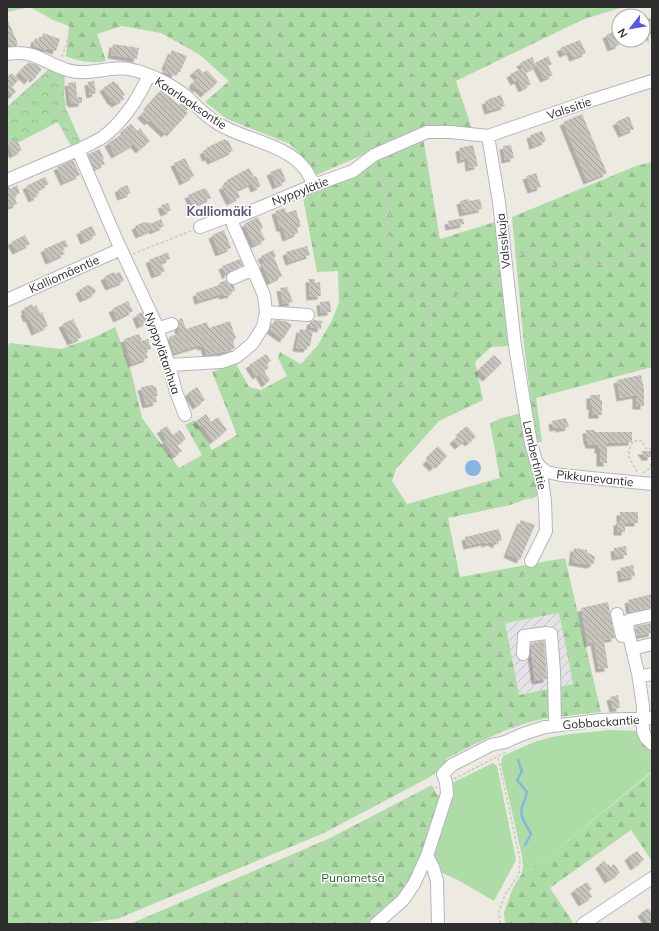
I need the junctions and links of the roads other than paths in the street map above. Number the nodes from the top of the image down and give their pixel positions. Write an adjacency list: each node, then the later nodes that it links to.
1 (7, 54): 2 (street, Kaarlaaksontie)
2 (149, 75): 5 (street); 7 (street, Kaarlaaksontie)
3 (652, 81): 4 (street, Valssitie)
4 (488, 136): 7 (street, Nyppylätie); 18 (street, Valssikuja)
5 (78, 150): 6 (street); 10 (street, Nyppylätanhua)
6 (7, 180)
7 (314, 184): 8 (street, Nyppylätie)
8 (233, 218): 9 (street, Nyppylätie); 11 (street)
9 (200, 227)
10 (123, 253): 13 (street, Kalliomäentie); 17 (street, Nyppylätanhua)
11 (253, 269): 12 (street); 14 (street)
12 (233, 278)
13 (7, 300)
14 (266, 312): 15 (street); 19 (street)
15 (308, 315)
16 (172, 324): 17 (street)
17 (157, 329): 19 (street, Nyppylätanhua)
18 (515, 346): 21 (street, Lambertintie)
19 (169, 365): 20 (street, Nyppylätanhua)
20 (186, 415)
21 (540, 468): 22 (street, Pikkunevantie); 23 (street, Lambertintie)
22 (652, 484)
23 (531, 561)
24 (617, 614): 30 (street)
25 (652, 615): 27 (street)
26 (652, 644): 27 (street)
27 (632, 649): 30 (street)
28 (523, 654): 32 (street)
29 (652, 674): 30 (street)
30 (639, 680): 31 (street)
31 (647, 719): 32 (street, Gobbackantie); 33 (street)
32 (555, 725): 34 (street, Gobbackantie)
33 (652, 744)
34 (427, 856): 36 (street); 37 (street)
35 (652, 878): 38 (street)
36 (376, 924)
37 (438, 924)
38 (583, 924)

